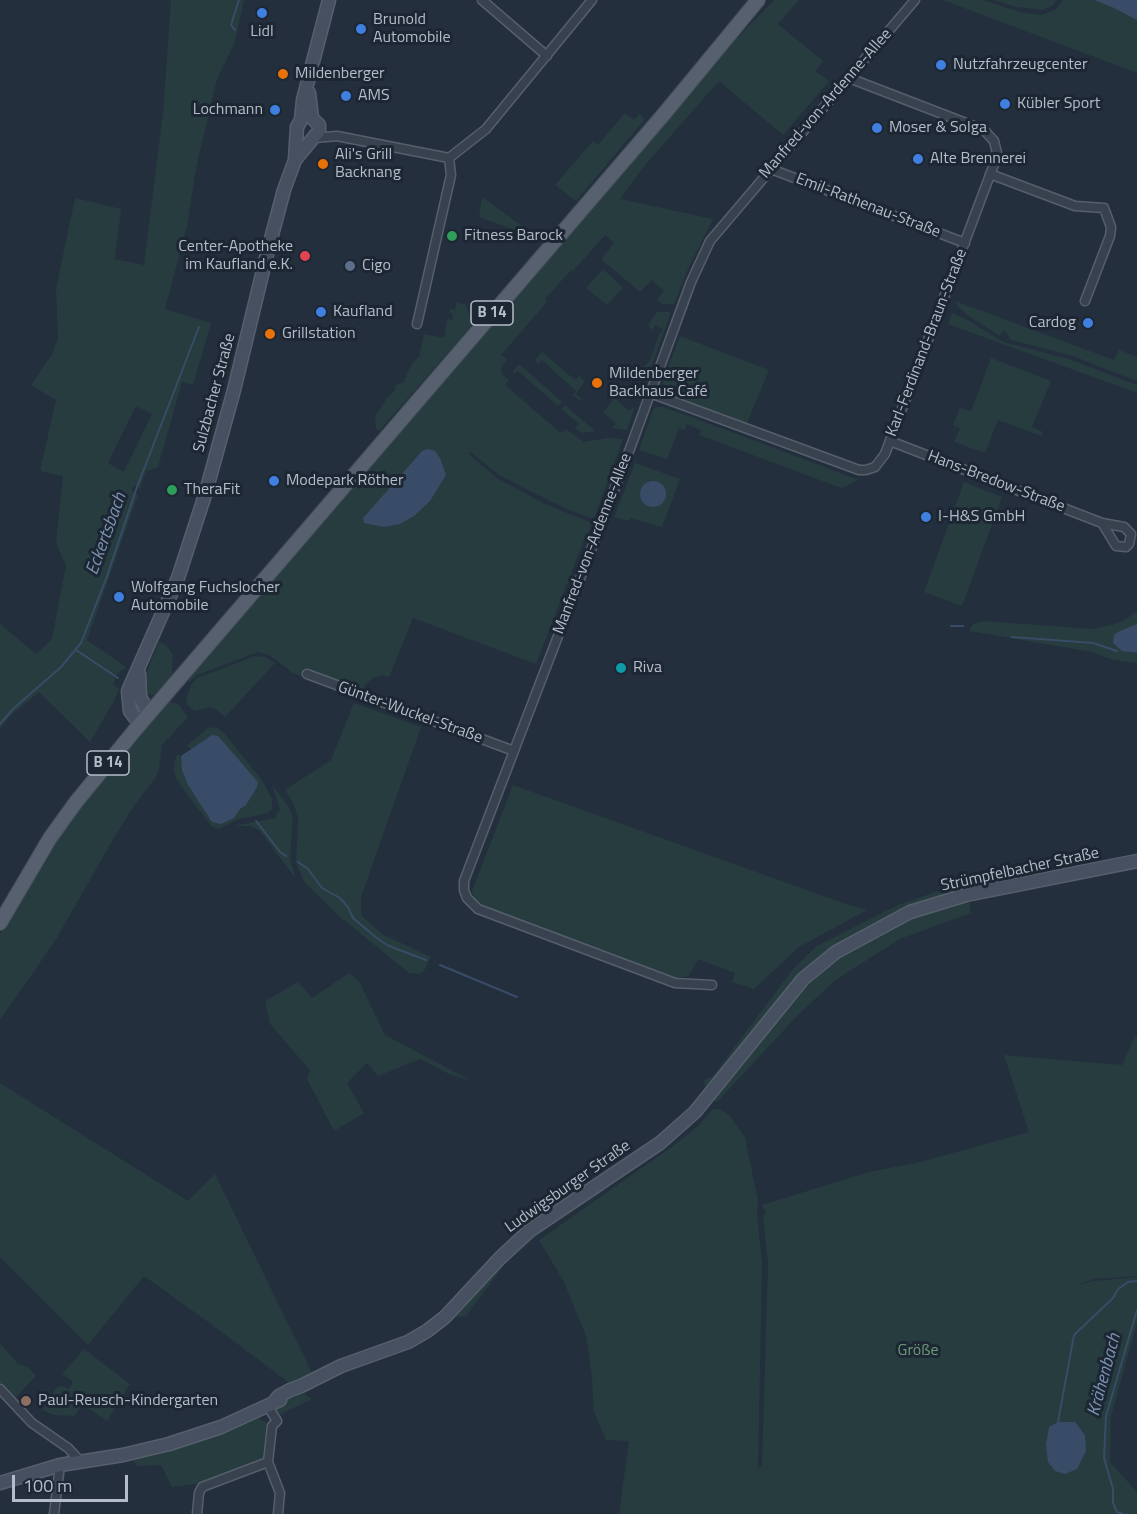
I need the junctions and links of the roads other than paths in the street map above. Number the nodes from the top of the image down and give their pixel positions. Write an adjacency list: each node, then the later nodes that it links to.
1 (329, 0): 10 (street, Sulzbacher Straße)
2 (482, 0): 8 (street)
3 (592, 0): 8 (street)
4 (758, 0): 7 (main road, B 14)
5 (769, 0): 7 (main road, B 14)
6 (915, 0): 9 (street, Manfred-von-Ardenne-Allee)
7 (721, 47): 26 (main road, B 14)
8 (547, 56): 14 (street)
9 (849, 78): 16 (street, Manfred-von-Ardenne-Allee); 17 (street, Karl-Ferdinand-Braun-Straße)
10 (311, 121): 11 (street, Sulzbacher Straße); 12 (street); 13 (street, Sulzbacher Straße)
11 (298, 133): 13 (street); 15 (street, Sulzbacher Straße)
12 (337, 136): 13 (street); 14 (street)
13 (314, 139): 15 (street, Sulzbacher Straße)
14 (449, 158): 20 (street)
15 (295, 160): 24 (street, Sulzbacher Straße)
16 (771, 169): 18 (street, Emil-Rathenau-Straße); 21 (street, Manfred-von-Ardenne-Allee)
17 (990, 174): 18 (street, Karl-Ferdinand-Braun-Straße); 19 (street)
18 (964, 243): 22 (street, Karl-Ferdinand-Braun-Straße)
19 (1085, 301)
20 (417, 324)
21 (650, 393): 22 (street, Karl-Ferdinand-Braun-Straße); 28 (street, Manfred-von-Ardenne-Allee)
22 (890, 441): 23 (street, Hans-Bredow-Straße)
23 (1102, 523)
24 (140, 663): 26 (street); 27 (street, Sulzbacher Straße)
25 (307, 674): 28 (street, Günter-Wuckel-Straße)
26 (149, 713): 27 (main road, B 14)
27 (140, 725): 30 (main road, B 14)
28 (514, 751): 32 (street, Manfred-von-Ardenne-Allee)
29 (1137, 861): 31 (street, Strümpfelbacher Straße)
30 (0, 923)
31 (817, 966): 34 (street, Ludwigsburger Straße)
32 (711, 985)
33 (0, 1389): 35 (street)
34 (271, 1403): 35 (street, Ludwigsburger Straße); 36 (street)
35 (80, 1461): 37 (street, Ludwigsburger Straße)
36 (268, 1462): 40 (street); 41 (street)
37 (60, 1465): 38 (street, Ludwigsburger Straße); 39 (street)
38 (0, 1483)
39 (54, 1514)
40 (196, 1514)
41 (278, 1514)

